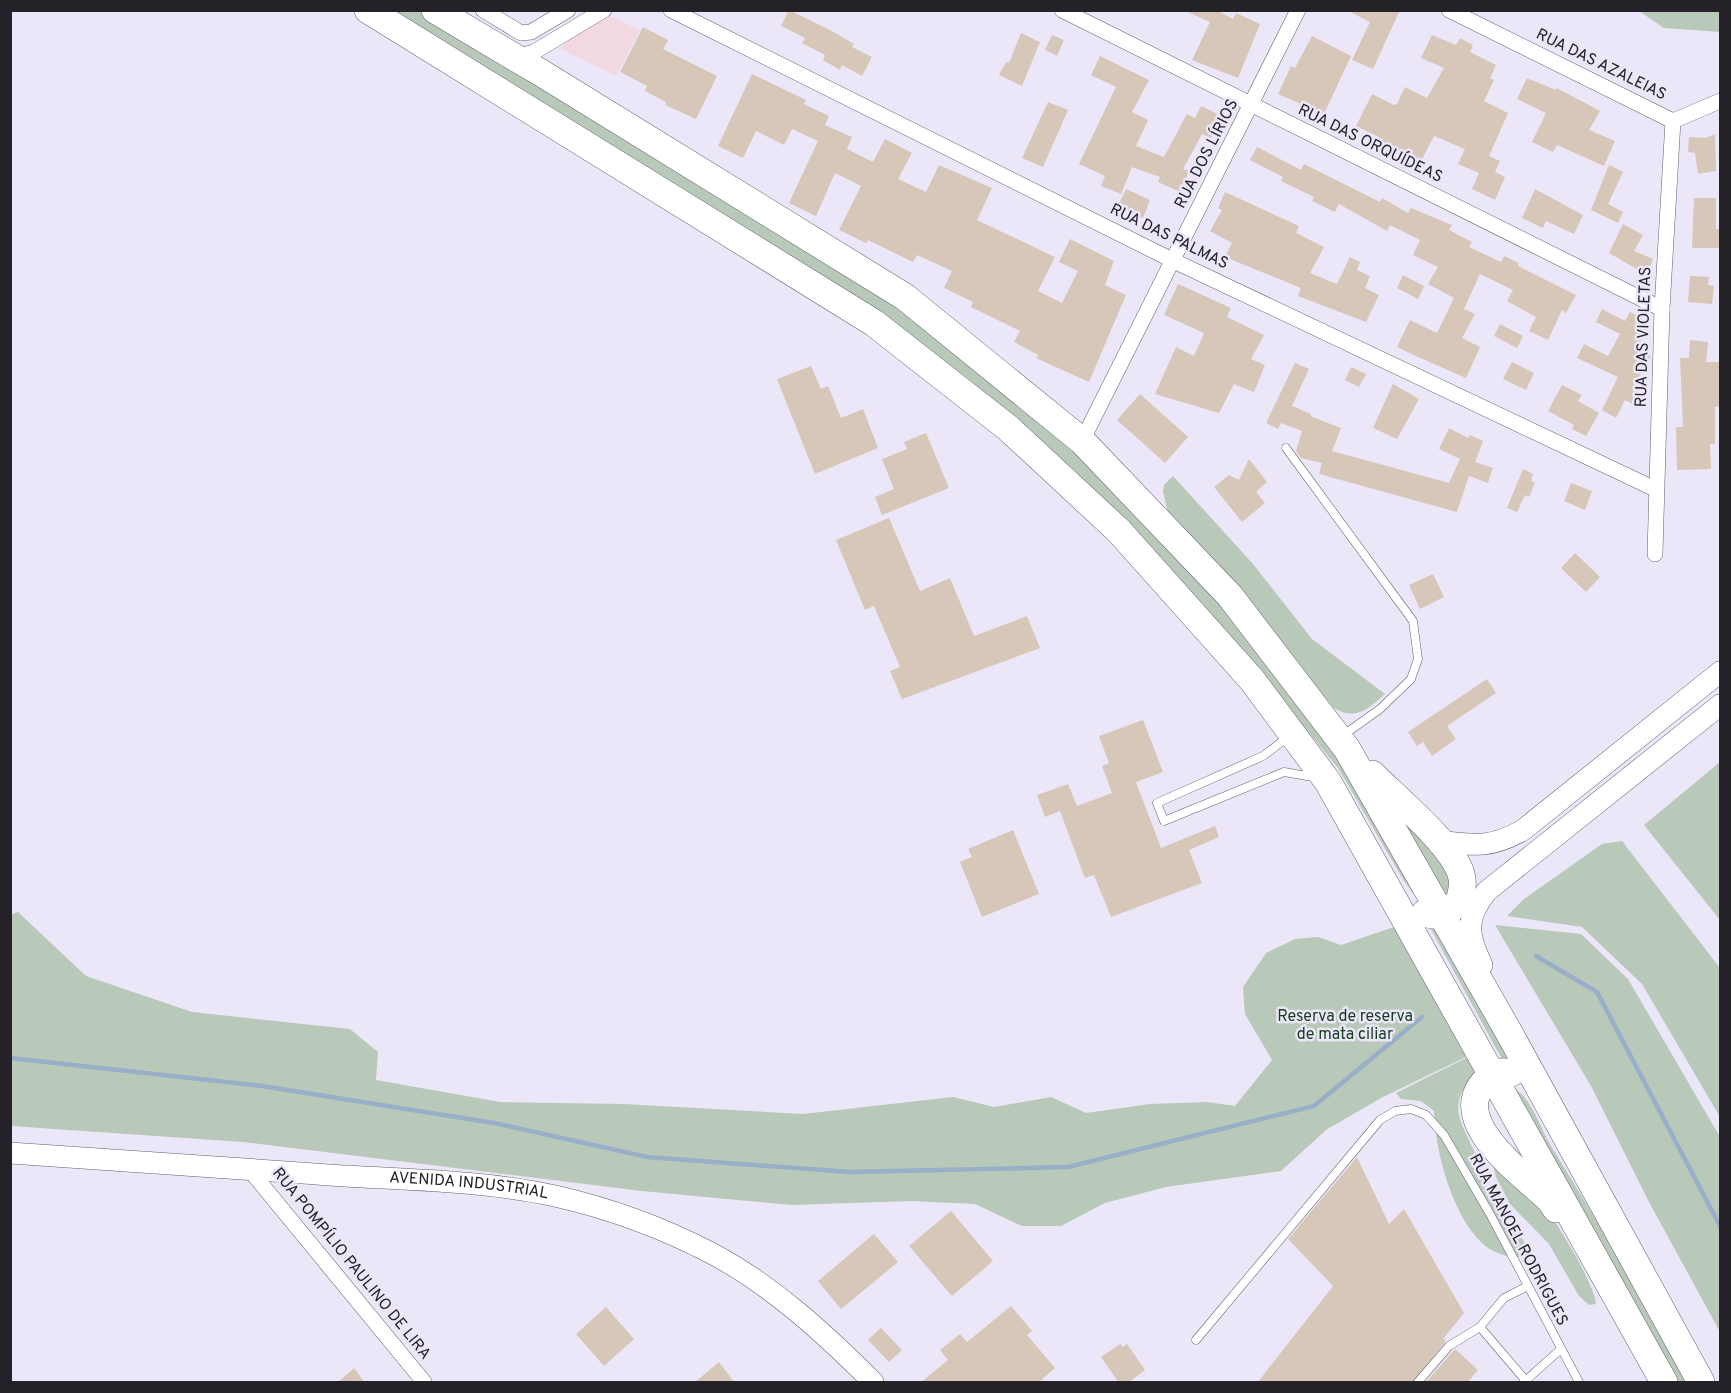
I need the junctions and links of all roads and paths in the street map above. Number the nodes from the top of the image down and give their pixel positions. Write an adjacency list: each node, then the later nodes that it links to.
1 (368, 10): 24 (highway)
2 (435, 10): 11 (highway)
3 (483, 10): 4 (street)
4 (568, 10)
5 (604, 10): 10 (street)
6 (670, 10): 16 (street, RUA DAS PALMAS)
7 (1062, 10): 14 (street, RUA DAS ORQUÍDEAS)
8 (1298, 10): 14 (street, RUA DOS LÍRIOS)
9 (1449, 10): 15 (street, RUA DAS AZALEIAS)
10 (544, 45): 11 (street); 12 (street)
11 (515, 57): 12 (highway)
12 (543, 74): 18 (highway)
13 (1720, 101): 15 (street)
14 (1252, 105): 16 (street, RUA DOS LÍRIOS); 17 (street, RUA DAS ORQUÍDEAS)
15 (1673, 121): 17 (street, RUA DAS VIOLETAS)
16 (1174, 261): 18 (street, RUA DOS LÍRIOS); 20 (street, RUA DAS PALMAS)
17 (1662, 309): 20 (street, RUA DAS VIOLETAS)
18 (1082, 441): 25 (highway)
19 (1286, 448): 25 (lane)
20 (1655, 489): 21 (street, RUA DAS VIOLETAS)
21 (1655, 554)
22 (1720, 672): 27 (street)
23 (1720, 705): 28 (street)
24 (1290, 733): 26 (highway); 26 (lane)
25 (1343, 743): 29 (highway); 30 (highway)
26 (1328, 782): 30 (highway); 32 (highway)
27 (1562, 799): 28 (lane); 29 (street)
28 (1576, 818): 31 (street)
29 (1439, 841): 30 (highway)
30 (1442, 914): 31 (highway)
31 (1507, 1029): 33 (highway)
32 (1494, 1074): 33 (highway); 36 (highway); 36 (highway)
33 (1556, 1122): 47 (highway)
34 (10, 1153): 35 (street, AVENIDA INDUSTRIAL)
35 (249, 1169): 43 (street, RUA POMPÍLIO PAULINO DE LIRA); 44 (street, AVENIDA INDUSTRIAL)
36 (1604, 1275): 46 (highway)
37 (1528, 1286): 38 (lane); 39 (lane, RUA MANOEL RODRIGUES); 40 (lane, RUA MANOEL RODRIGUES)
38 (1480, 1327): 41 (lane); 45 (lane)
39 (1196, 1340)
40 (1561, 1349): 41 (lane); 42 (lane, RUA MANOEL RODRIGUES)
41 (1525, 1382)
42 (1578, 1382)
43 (424, 1383)
44 (873, 1383)
45 (1418, 1383)
46 (1664, 1383)
47 (1701, 1383)

